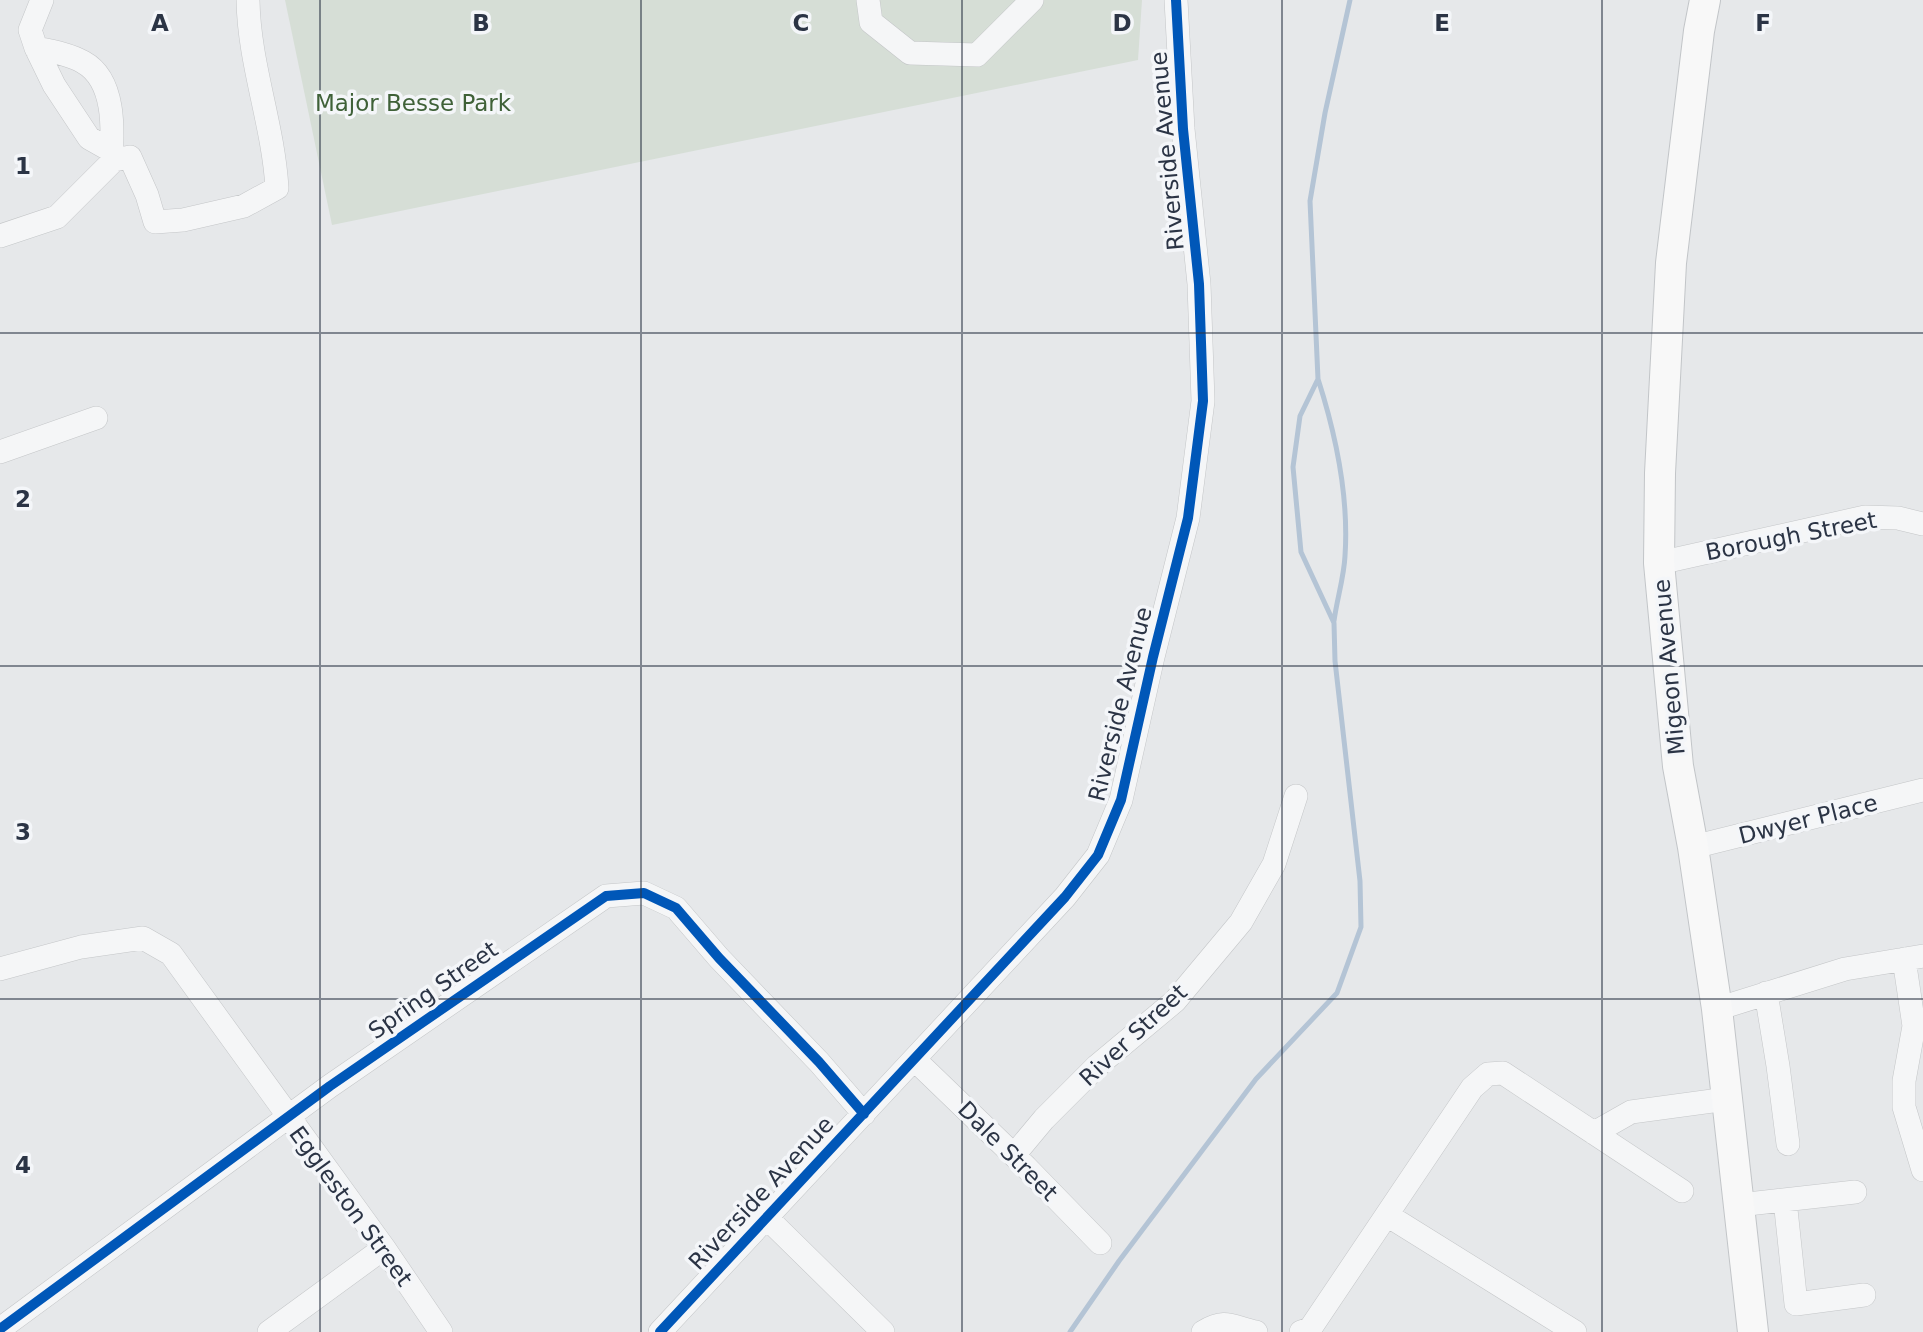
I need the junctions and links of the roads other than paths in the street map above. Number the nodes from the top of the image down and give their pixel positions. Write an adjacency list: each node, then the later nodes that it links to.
1 (42, 0): 7 (street)
2 (248, 0): 8 (street)
3 (867, 0): 4 (street)
4 (1032, 0)
5 (1177, 0): 21 (street, Riverside Avenue)
6 (1705, 0): 13 (main road, Migeon Avenue)
7 (36, 48): 8 (street); 8 (street)
8 (111, 157): 9 (street)
9 (0, 236)
10 (96, 418): 11 (street)
11 (0, 452)
12 (1923, 524): 13 (street, Borough Street)
13 (1659, 563): 16 (main road, Migeon Avenue)
14 (1923, 790): 16 (street, Dwyer Place)
15 (1296, 796): 27 (street, River Street)
16 (1693, 847): 20 (main road, Migeon Avenue)
17 (1913, 958): 19 (street); 28 (street)
18 (0, 969): 24 (street, Eggleston Street)
19 (1766, 993): 20 (street); 26 (street)
20 (1717, 1009): 22 (main road, Migeon Avenue)
21 (915, 1060): 23 (street, Riverside Avenue); 27 (street, Dale Street)
22 (1727, 1099): 25 (street); 32 (main road, Migeon Avenue)
23 (864, 1114): 24 (street, Spring Street); 34 (street, Riverside Avenue)
24 (287, 1117): 36 (street, Eggleston Street); 38 (street, Spring Street)
25 (1594, 1133): 29 (street); 33 (street)
26 (1788, 1144)
27 (1014, 1155): 35 (street, Dale Street)
28 (1923, 1170)
29 (1682, 1191)
30 (1855, 1192): 31 (street)
31 (1785, 1200): 32 (street); 37 (street)
32 (1739, 1205): 47 (main road, Migeon Avenue)
33 (1387, 1215): 45 (street); 46 (street)
34 (766, 1217): 41 (street, Riverside Avenue); 42 (street)
35 (1100, 1243)
36 (384, 1248): 39 (street); 40 (street, Eggleston Street)
37 (1864, 1295)
38 (0, 1329)
39 (269, 1332)
40 (441, 1332)
41 (660, 1332)
42 (883, 1332)
43 (1202, 1332): 44 (street)
44 (1256, 1332)
45 (1301, 1332)
46 (1576, 1332)
47 (1753, 1332)

